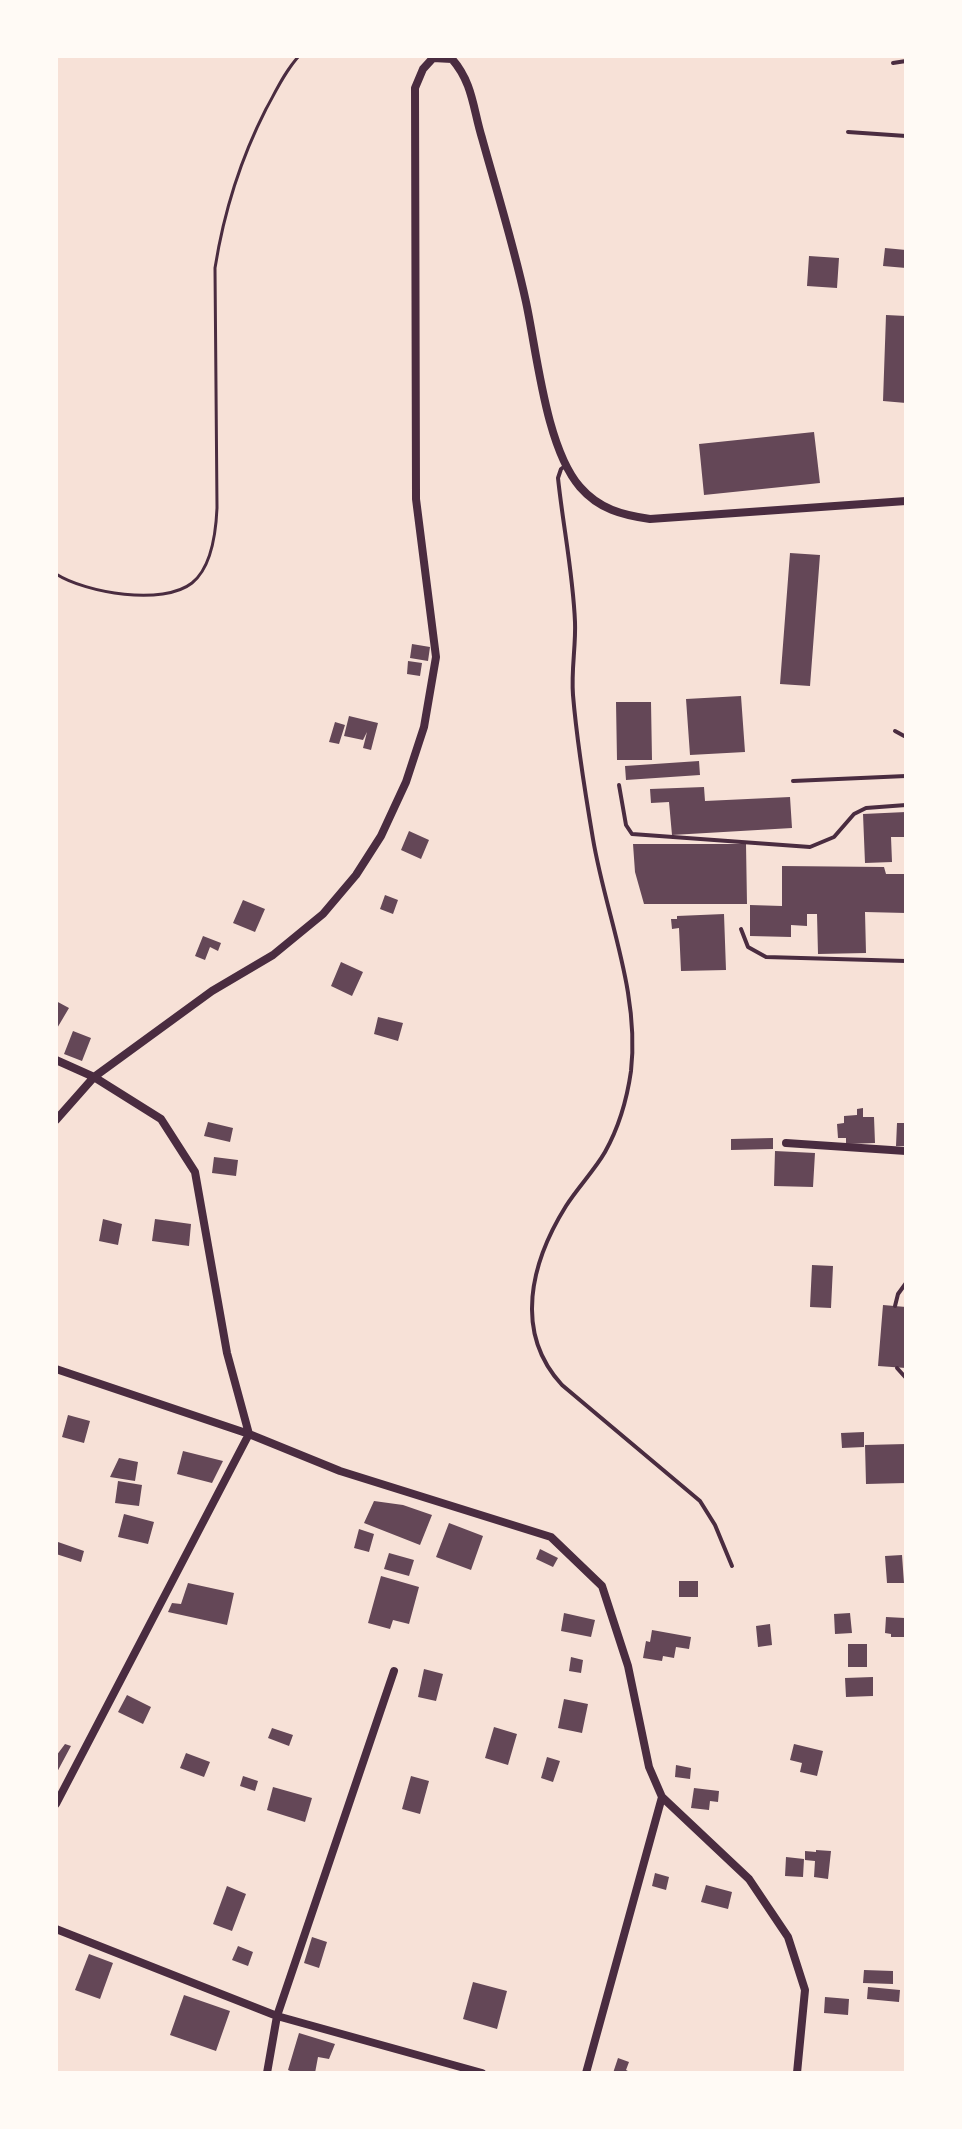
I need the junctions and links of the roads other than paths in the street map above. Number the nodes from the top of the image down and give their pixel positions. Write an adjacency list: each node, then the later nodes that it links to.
1 (906, 61): 2 (lane)
2 (893, 63)
3 (848, 132): 4 (lane)
4 (906, 136)
5 (568, 465): 6 (street); 16 (street); 26 (lane)
6 (906, 501)
7 (895, 731): 8 (lane)
8 (906, 737)
9 (906, 776): 10 (lane)
10 (793, 781)
11 (619, 785): 12 (lane)
12 (906, 805)
13 (741, 929): 14 (lane)
14 (906, 961)
15 (56, 1060): 16 (street)
16 (94, 1077): 17 (street); 25 (street)
17 (56, 1120)
18 (786, 1143): 19 (street)
19 (906, 1151)
20 (906, 1283): 21 (lane)
21 (895, 1306)
22 (897, 1368): 24 (lane)
23 (56, 1369): 25 (street)
24 (906, 1378)
25 (249, 1434): 28 (street); 29 (street)
26 (732, 1566)
27 (394, 1671): 31 (street)
28 (662, 1797): 34 (street); 35 (street)
29 (56, 1804)
30 (56, 1929): 31 (street)
31 (277, 2016): 32 (street); 33 (street)
32 (267, 2073)
33 (482, 2073)
34 (586, 2073)
35 (797, 2073)

